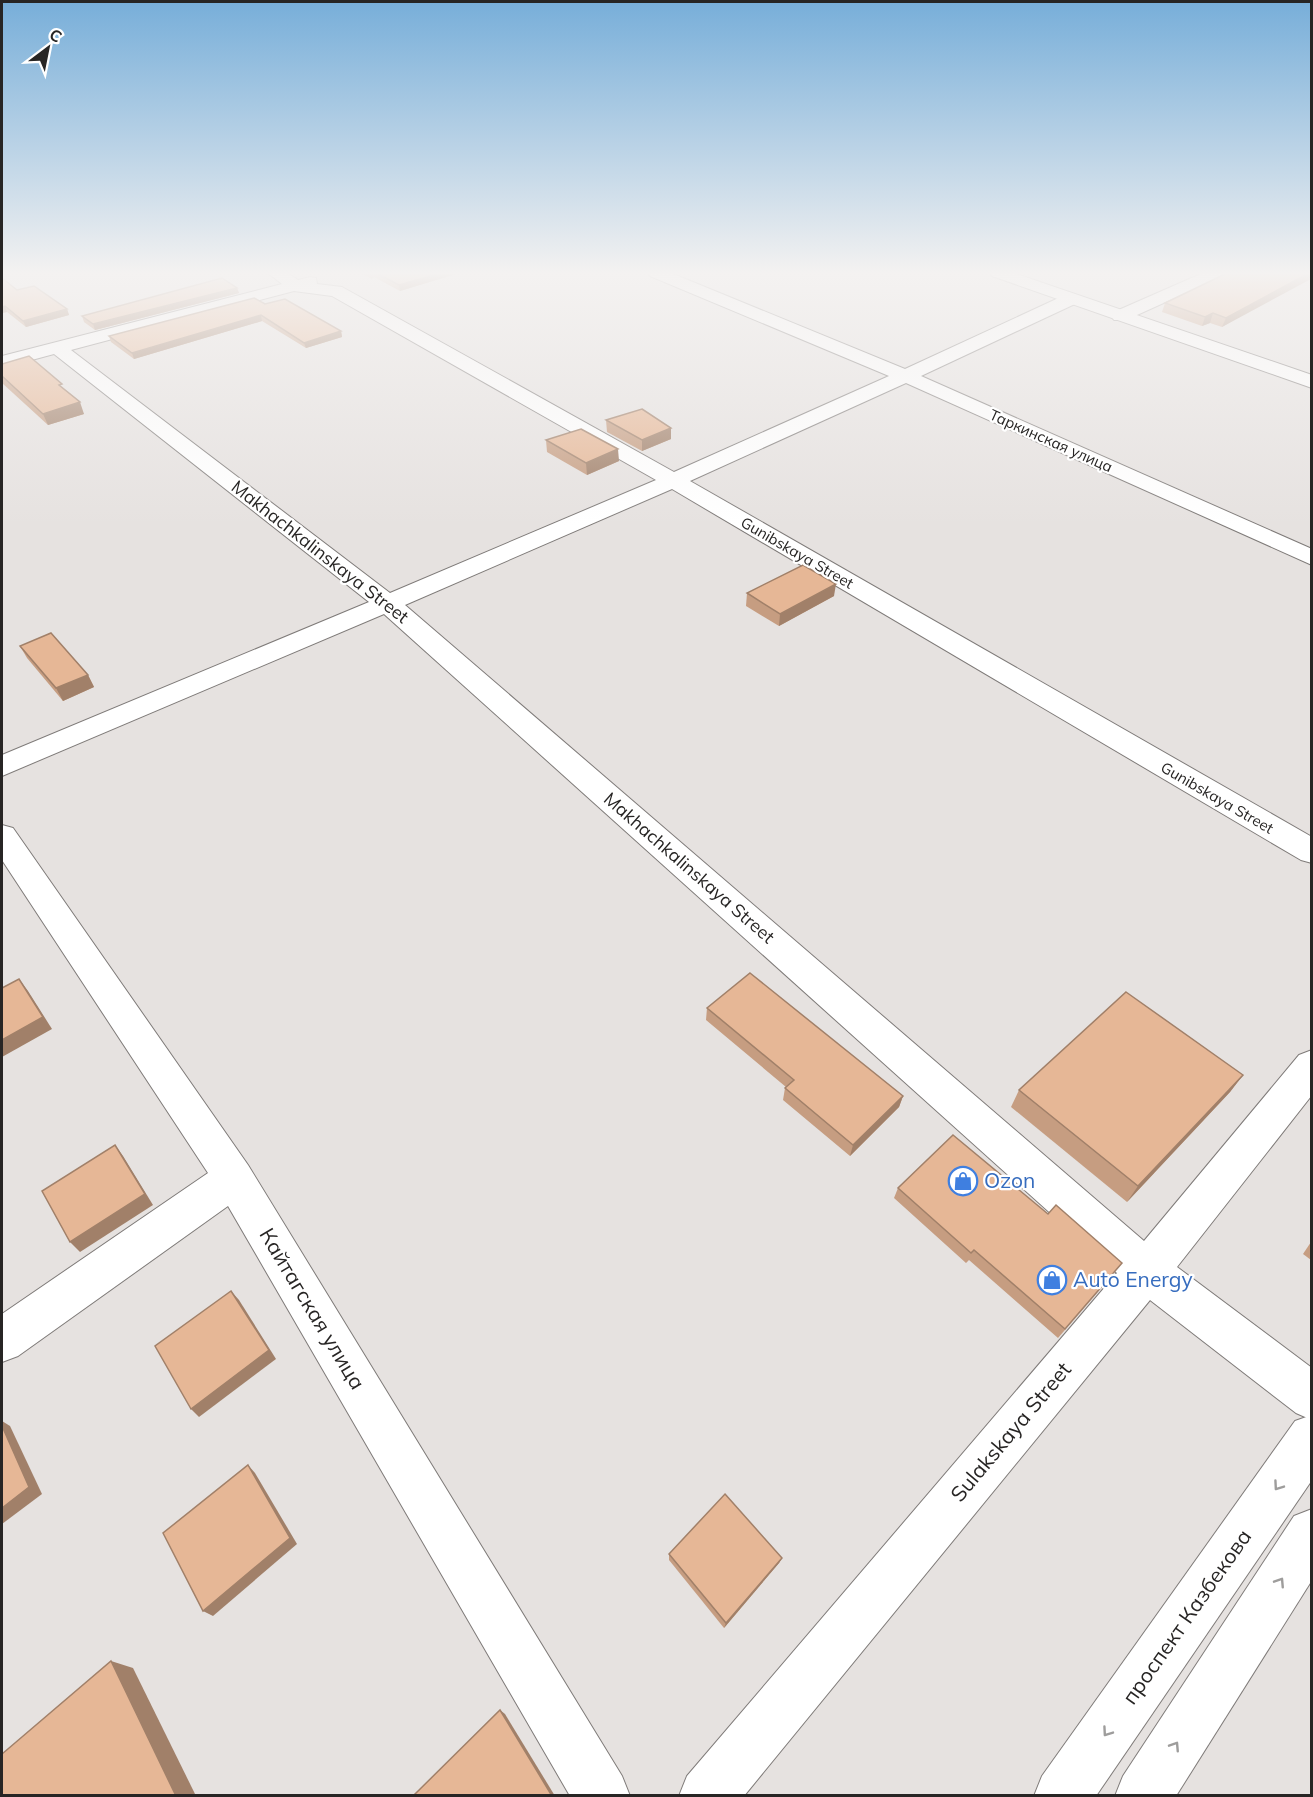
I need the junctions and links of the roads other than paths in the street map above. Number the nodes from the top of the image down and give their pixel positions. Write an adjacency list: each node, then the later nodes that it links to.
1 (18, 357): 7 (main road)
2 (69, 357): 12 (main road, Makhachkalinskaya Street)
3 (453, 357): 10 (main road, Gunibskaya Street)
4 (859, 357): 8 (main road, Таркинская улица)
5 (950, 357): 8 (main road)
6 (1238, 357): 9 (main road)
7 (2, 360)
8 (908, 377): 10 (main road); 11 (main road, Таркинская улица)
9 (1311, 382)
10 (672, 480): 12 (main road); 15 (main road, Gunibskaya Street)
11 (1311, 558)
12 (388, 604): 13 (main road); 18 (main road, Makhachkalinskaya Street)
13 (2, 766)
14 (4, 844): 17 (main road, Кайтагская улица)
15 (1311, 852)
16 (1311, 1066): 18 (main road, Sulakskaya Street)
17 (234, 1178): 19 (main road); 23 (main road, Кайтагская улица)
18 (1147, 1271): 20 (main road, Makhachkalinskaya Street); 24 (main road, Sulakskaya Street)
19 (2, 1340)
20 (1311, 1397)
21 (1311, 1438): 25 (main road, проспект Казбекова, one-way to 25)
22 (1311, 1534): 26 (main road, one-way to 22)
23 (602, 1796)
24 (707, 1796)
25 (1062, 1796)
26 (1143, 1796)

